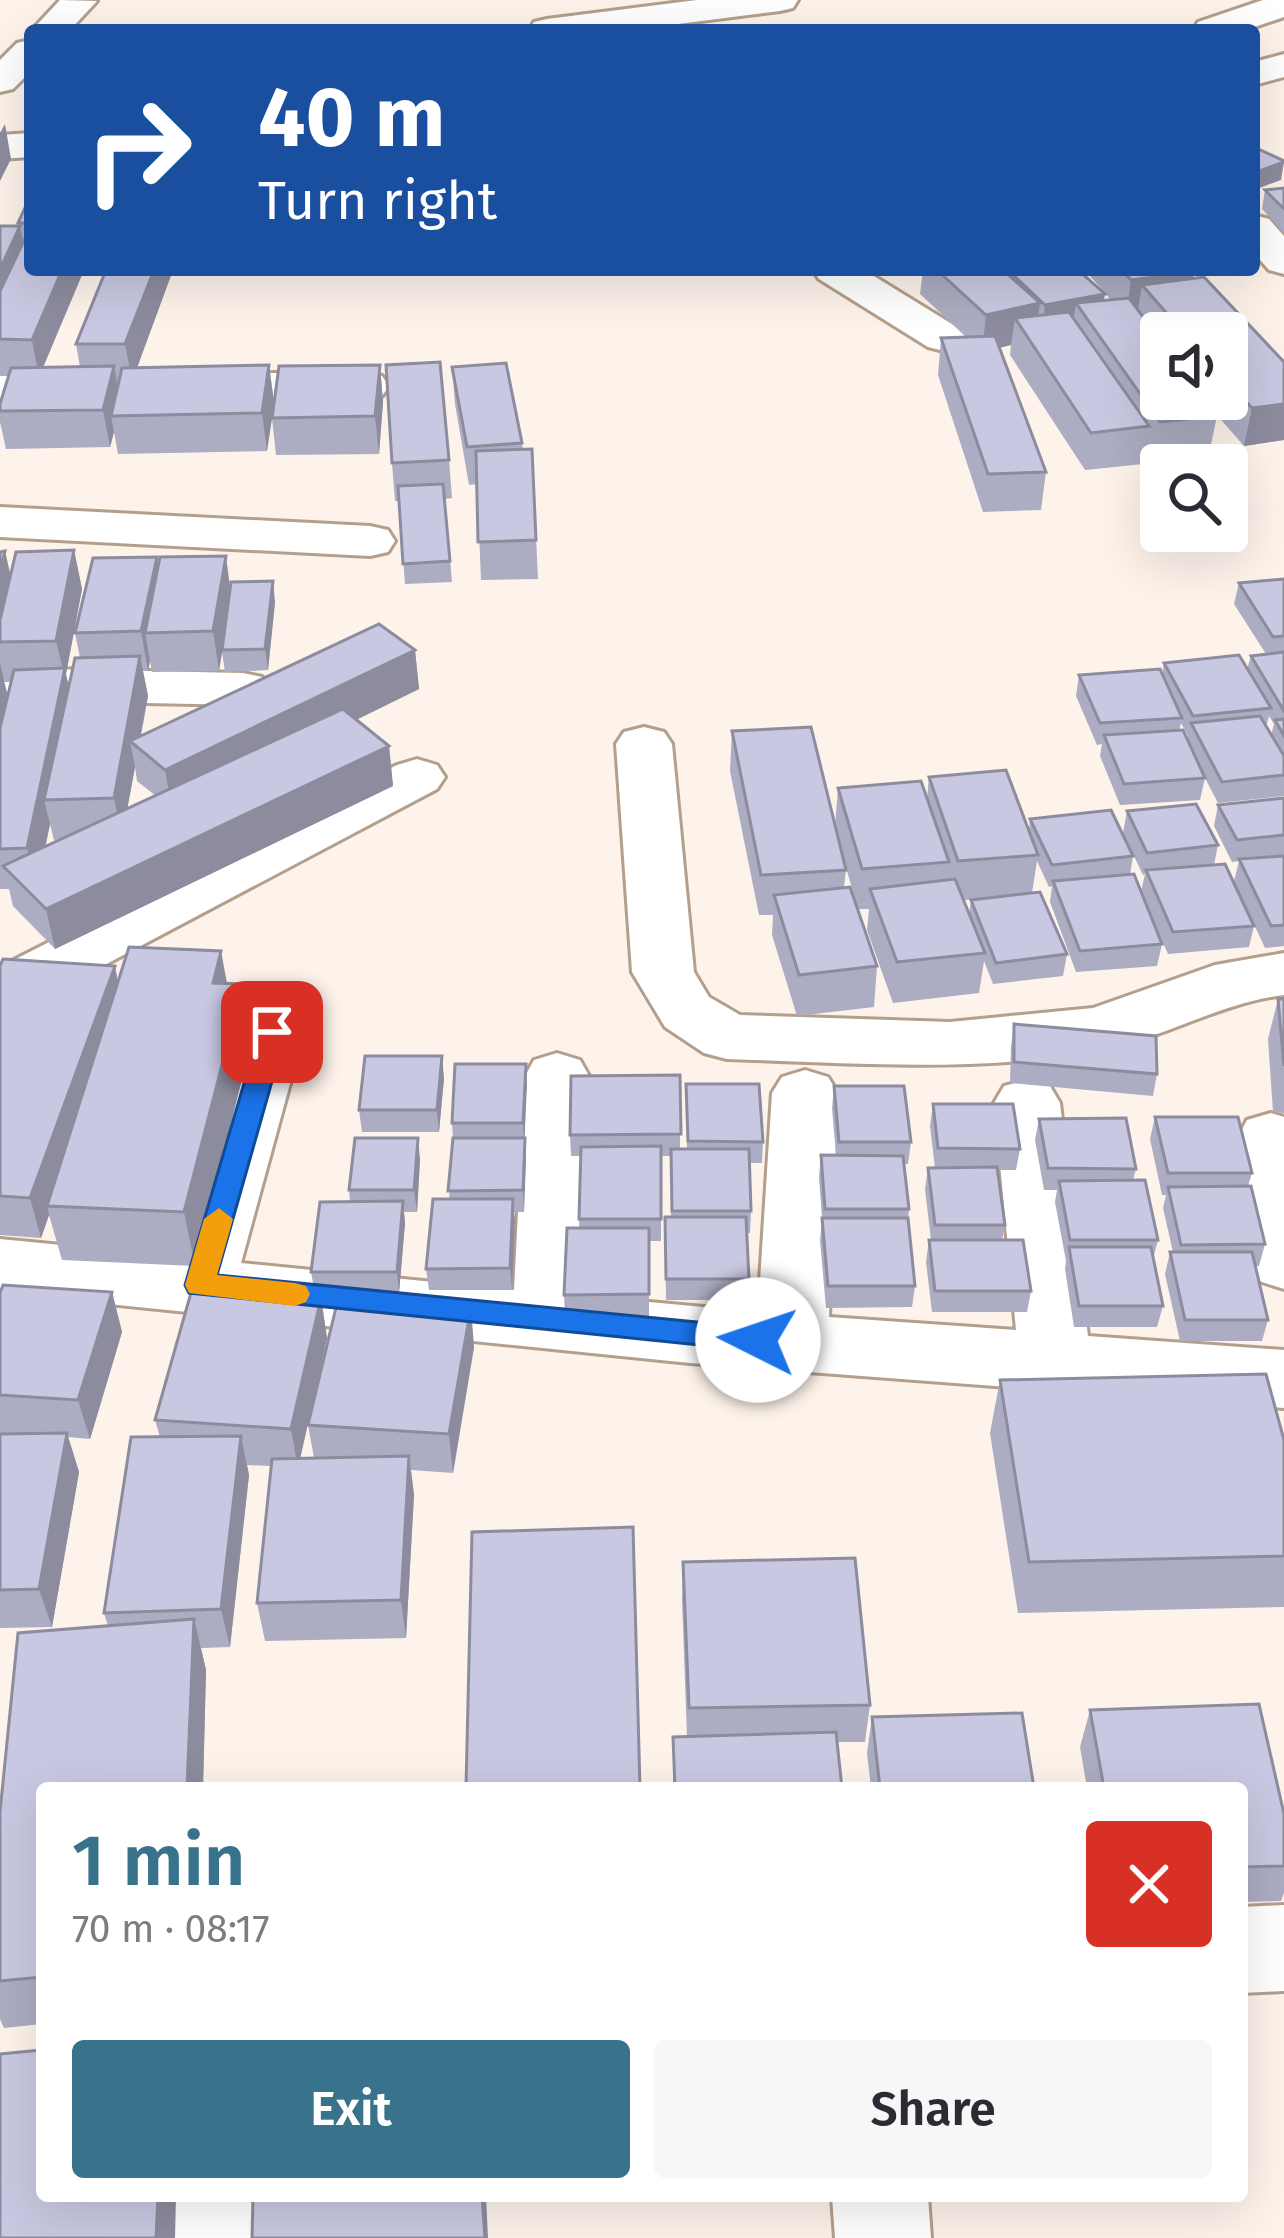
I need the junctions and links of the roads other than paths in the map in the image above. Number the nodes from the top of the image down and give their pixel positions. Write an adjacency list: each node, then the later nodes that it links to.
1 (77, 0): 4 (street)
2 (780, 0): 5 (street)
3 (1283, 0): 6 (street)
4 (55, 24)
5 (594, 24)
6 (1227, 24)
7 (1260, 211): 8 (street)
8 (1284, 261)
9 (845, 276): 10 (street)
10 (944, 338)
11 (369, 386): 12 (street)
12 (0, 390)
13 (0, 522): 14 (street)
14 (370, 541)
15 (0, 684): 16 (street)
16 (243, 689)
17 (644, 744): 19 (street)
18 (417, 777): 20 (street)
19 (1284, 974)
20 (0, 1004)
21 (272, 1032): 28 (street)
22 (557, 1076): 29 (street)
23 (805, 1093): 30 (street)
24 (1027, 1102): 31 (street)
25 (1270, 1136): 26 (street)
26 (1284, 1262)
27 (0, 1266): 28 (street)
28 (200, 1285): 29 (street)
29 (548, 1319): 30 (street)
30 (792, 1342): 31 (street)
31 (1054, 1362): 32 (street)
32 (1284, 1379)
33 (1284, 1948): 34 (street)
34 (1248, 1950)
35 (215, 2202): 37 (street)
36 (880, 2202): 38 (street)
37 (212, 2238)
38 (883, 2238)

